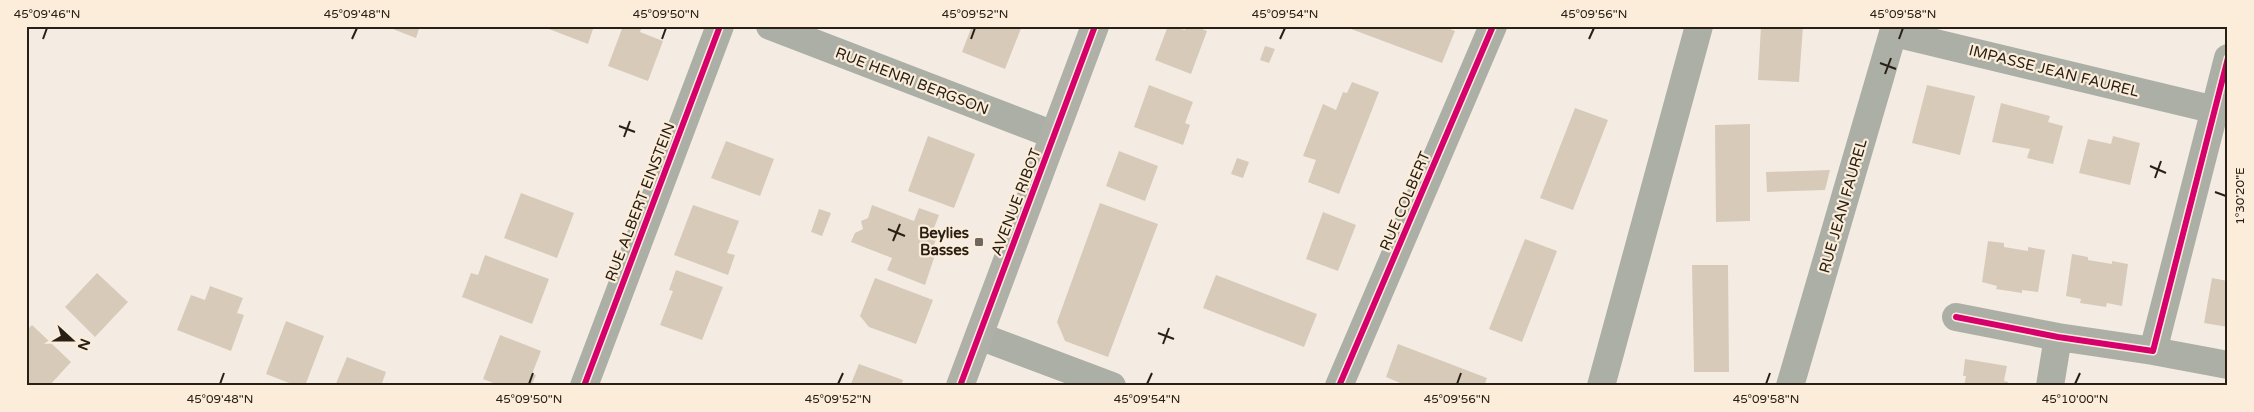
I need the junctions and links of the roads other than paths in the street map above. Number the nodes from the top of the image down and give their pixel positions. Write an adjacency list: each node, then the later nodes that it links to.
1 (720, 26): 15 (street, RUE ALBERT EINSTEIN)
2 (770, 26): 9 (street, RUE HENRI BERGSON)
3 (1095, 26): 9 (main road, AVENUE RIBOT)
4 (1493, 26): 18 (street, RUE COLBERT)
5 (1699, 26): 19 (street)
6 (1895, 29): 8 (street, IMPASSE JEAN FAUREL); 20 (street, RUE JEAN FAUREL)
7 (2228, 58): 8 (street)
8 (2220, 112): 13 (street)
9 (1054, 135): 11 (main road, AVENUE RIBOT)
10 (1956, 317): 12 (street)
11 (979, 336): 16 (main road, AVENUE RIBOT); 17 (street)
12 (2058, 337): 13 (street); 21 (street)
13 (2153, 351): 14 (street)
14 (2228, 365)
15 (584, 386)
16 (960, 386)
17 (1112, 386)
18 (1339, 386)
19 (1600, 386)
20 (1790, 386)
21 (2050, 386)

